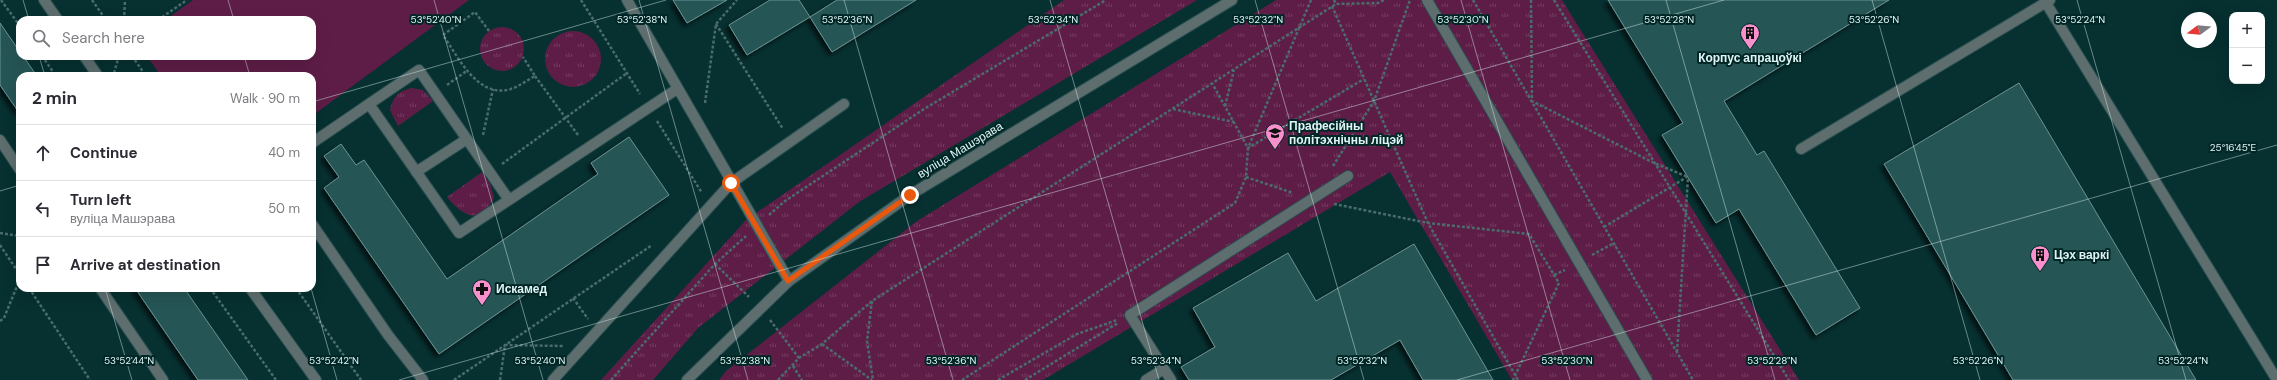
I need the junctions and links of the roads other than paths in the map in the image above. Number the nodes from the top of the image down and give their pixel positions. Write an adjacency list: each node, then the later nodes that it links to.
1 (44, 0): 6 (street)
2 (626, 0): 9 (street)
3 (1232, 0): 22 (street, вуліца Машэрава)
4 (1427, 0): 33 (street)
5 (2048, 1): 15 (street); 34 (street)
6 (55, 16)
7 (87, 60): 8 (street)
8 (95, 72)
9 (677, 89): 19 (street); 20 (street)
10 (370, 104): 12 (street); 14 (street); 17 (street)
11 (844, 104): 19 (street)
12 (467, 139): 17 (street); 20 (street)
13 (0, 140): 16 (street)
14 (316, 141)
15 (1801, 149)
16 (16, 162)
17 (416, 172): 20 (street)
18 (1348, 176): 25 (street)
19 (731, 183): 22 (street); 29 (street)
20 (510, 200)
21 (316, 230): 28 (street)
22 (788, 281): 30 (street, вуліца Машэрава)
23 (103, 292): 26 (street)
24 (253, 292): 27 (street)
25 (1164, 369): 31 (street); 32 (street)
26 (163, 380)
27 (316, 380)
28 (423, 380)
29 (553, 380)
30 (687, 380)
31 (1146, 380)
32 (1171, 380)
33 (1647, 380)
34 (2277, 380)

